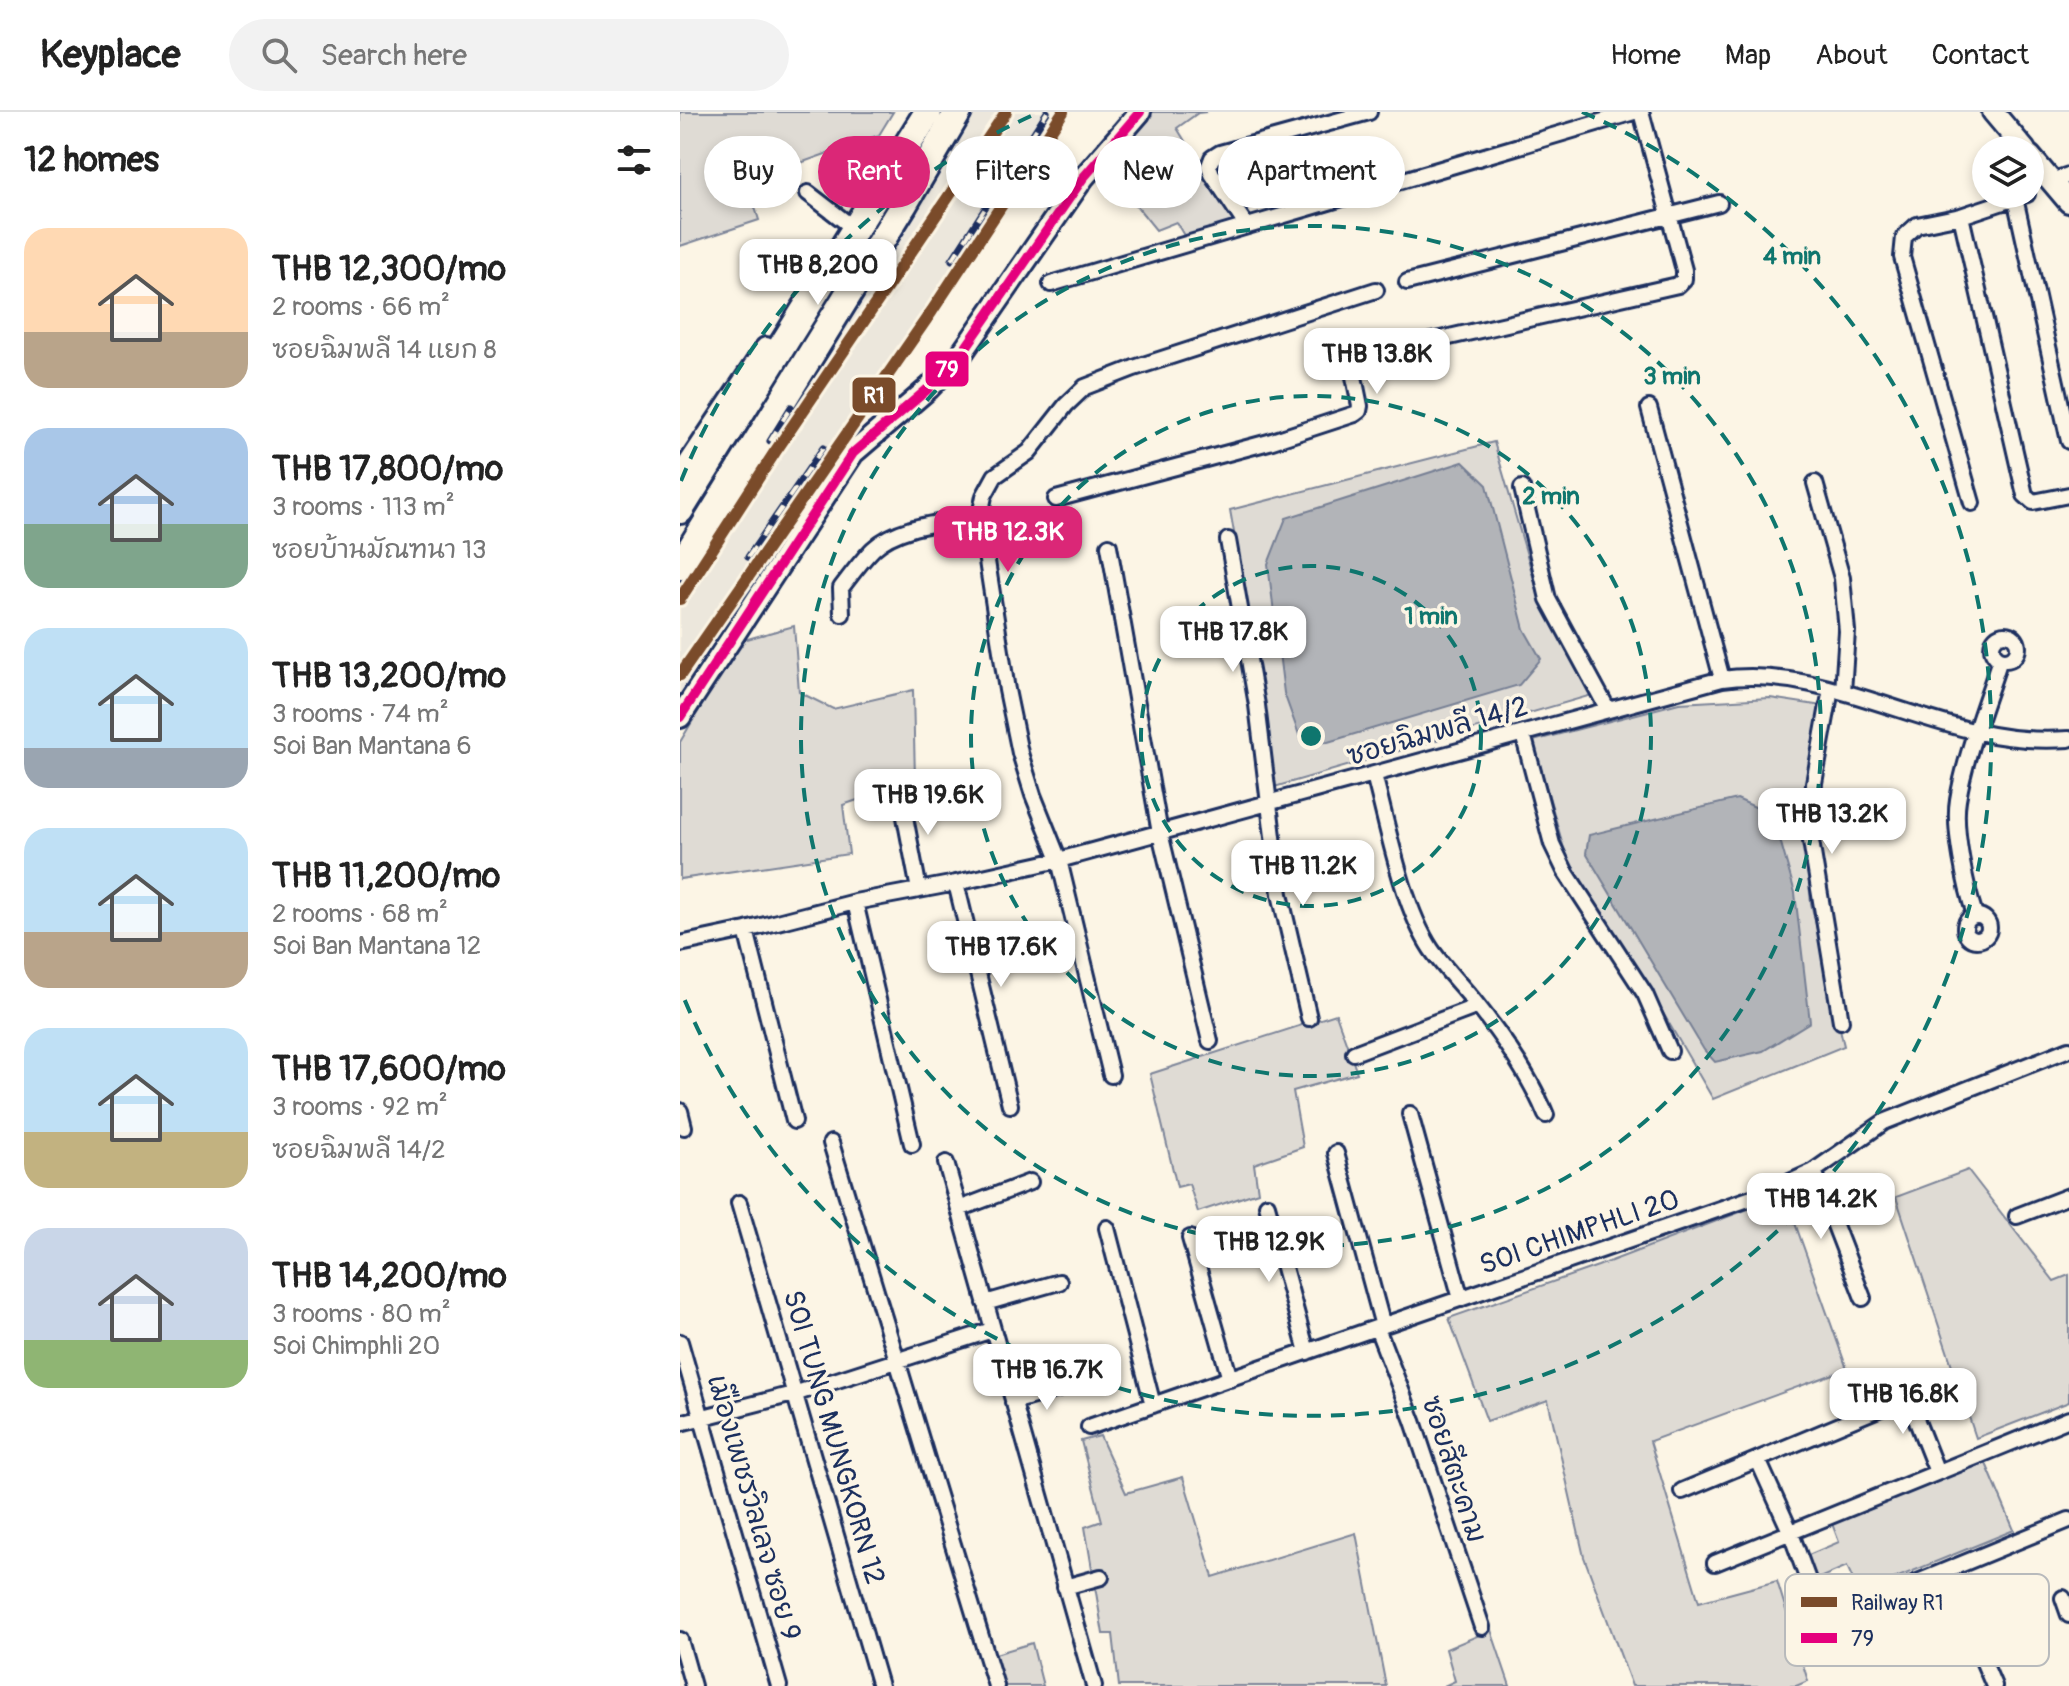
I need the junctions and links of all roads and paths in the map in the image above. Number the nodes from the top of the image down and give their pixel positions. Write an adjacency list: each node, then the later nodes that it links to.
1 (918, 112): 18 (main road)
2 (928, 112): 31 (highway)
3 (958, 112): 35 (highway)
4 (1140, 112): 41 (main road)
5 (1369, 112): 19 (street)
6 (1634, 112): 19 (street)
7 (1641, 112): 17 (street)
8 (1993, 112): 9 (main road)
9 (2013, 136)
10 (2058, 180): 12 (main road)
11 (808, 193): 18 (street)
12 (2069, 202)
13 (1719, 203): 17 (street)
14 (1985, 208): 16 (street)
15 (2026, 208): 24 (street)
16 (1961, 216): 28 (street); 30 (street)
17 (1670, 217): 20 (street); 29 (street)
18 (847, 223): 25 (main road)
19 (1246, 225): 21 (street)
20 (1407, 282)
21 (1051, 284)
22 (1376, 290): 32 (street)
23 (1649, 408): 38 (street)
24 (2069, 441)
25 (680, 477)
26 (1815, 483): 39 (street)
27 (1522, 488): 40 (street)
28 (2069, 495)
29 (1056, 499)
30 (1972, 503)
31 (680, 510)
32 (980, 516): 36 (street); 49 (street)
33 (1228, 540): 47 (street)
34 (1109, 546): 48 (street)
35 (680, 566)
36 (842, 614)
37 (2000, 659): 42 (street)
38 (1722, 679): 39 (street, ซอยฉิมพลี 14/2); 40 (street, ซอยฉิมพลี 14/2)
39 (1837, 691): 42 (street, ซอยฉิมพลี 14/2); 58 (street)
40 (1607, 708): 43 (street, ซอยฉิมพลี 14/2)
41 (680, 717)
42 (1977, 732): 44 (street, ซอยฉิมพลี 14/2); 53 (street)
43 (1523, 734): 45 (street, ซอยฉิมพลี 14/2); 61 (street)
44 (2069, 739)
45 (1374, 775): 47 (street, ซอยฉิมพลี 14/2); 56 (street)
46 (900, 791): 51 (street)
47 (1268, 803): 48 (street, ซอยฉิมพลี 14/2); 57 (street)
48 (1160, 833): 49 (street, ซอยฉิมพลี 14/2); 59 (street)
49 (1059, 860): 50 (street, ซอยฉิมพลี 14/2); 63 (street)
50 (956, 883): 51 (street, ซอยฉิมพลี 14/2); 64 (street)
51 (919, 890): 52 (street, ซอยฉิมพลี 14/2)
52 (855, 902): 54 (street, ซอยฉิมพลี 14/2); 71 (street)
53 (1975, 915)
54 (746, 930): 55 (street, ซอยฉิมพลี 14/2); 68 (street)
55 (680, 944)
56 (1478, 1006): 62 (street); 67 (street)
57 (1309, 1018)
58 (1841, 1021)
59 (1210, 1041)
60 (2069, 1049): 74 (street, SOI CHIMPHLI 20)
61 (1670, 1051)
62 (1354, 1053)
63 (1111, 1075)
64 (1010, 1105)
65 (680, 1111): 69 (street)
66 (1410, 1114): 85 (street)
67 (1546, 1115)
68 (794, 1121)
69 (684, 1127)
70 (831, 1143): 91 (street)
71 (912, 1144)
72 (1336, 1153): 87 (street, ซอยสีตะคาม)
73 (946, 1163): 79 (street)
74 (1814, 1171): 84 (street); 85 (street, SOI CHIMPHLI 20)
75 (1030, 1182): 79 (street)
76 (2069, 1196): 80 (street)
77 (739, 1203): 94 (street, SOI TUNG MUNGKORN 12)
78 (1267, 1205): 90 (street)
79 (959, 1209): 86 (street)
80 (2017, 1216)
81 (1107, 1228): 96 (street)
82 (1190, 1238): 92 (street)
83 (1059, 1282): 86 (street)
84 (1863, 1298)
85 (1461, 1299): 87 (street, SOI CHIMPHLI 20)
86 (985, 1303): 88 (street)
87 (1380, 1327): 90 (street, SOI CHIMPHLI 20); 113 (street, ซอยสีตะคาม)
88 (992, 1330): 91 (street); 95 (street)
89 (680, 1342): 97 (street, เมืองเพชรวิลเลจ ซอย 9)
90 (1307, 1352): 92 (street, SOI CHIMPHLI 20)
91 (899, 1360): 94 (street); 120 (street)
92 (1230, 1379): 96 (street, SOI CHIMPHLI 20)
93 (1072, 1385): 95 (street)
94 (797, 1393): 97 (street); 119 (street, SOI TUNG MUNGKORN 12)
95 (1013, 1402): 110 (street)
96 (1153, 1405): 100 (street, SOI CHIMPHLI 20)
97 (703, 1417): 99 (street); 118 (street, เมืองเพชรวิลเลจ ซอย 9)
98 (2069, 1419): 102 (street)
99 (680, 1423)
100 (1089, 1427)
101 (1758, 1460): 102 (street); 103 (street); 105 (street)
102 (1937, 1472): 105 (street)
103 (1682, 1491)
104 (2069, 1520): 108 (street)
105 (1790, 1531): 106 (street); 107 (street)
106 (1715, 1563)
107 (1806, 1574)
108 (1937, 1574)
109 (1101, 1577): 110 (street)
110 (1065, 1587): 121 (street)
111 (2063, 1598): 112 (street)
112 (2069, 1615)
113 (1482, 1627)
114 (680, 1640): 117 (street)
115 (1984, 1666): 116 (street)
116 (1992, 1685)
117 (693, 1686)
118 (779, 1686)
119 (880, 1686)
120 (996, 1686)
121 (1094, 1686)

